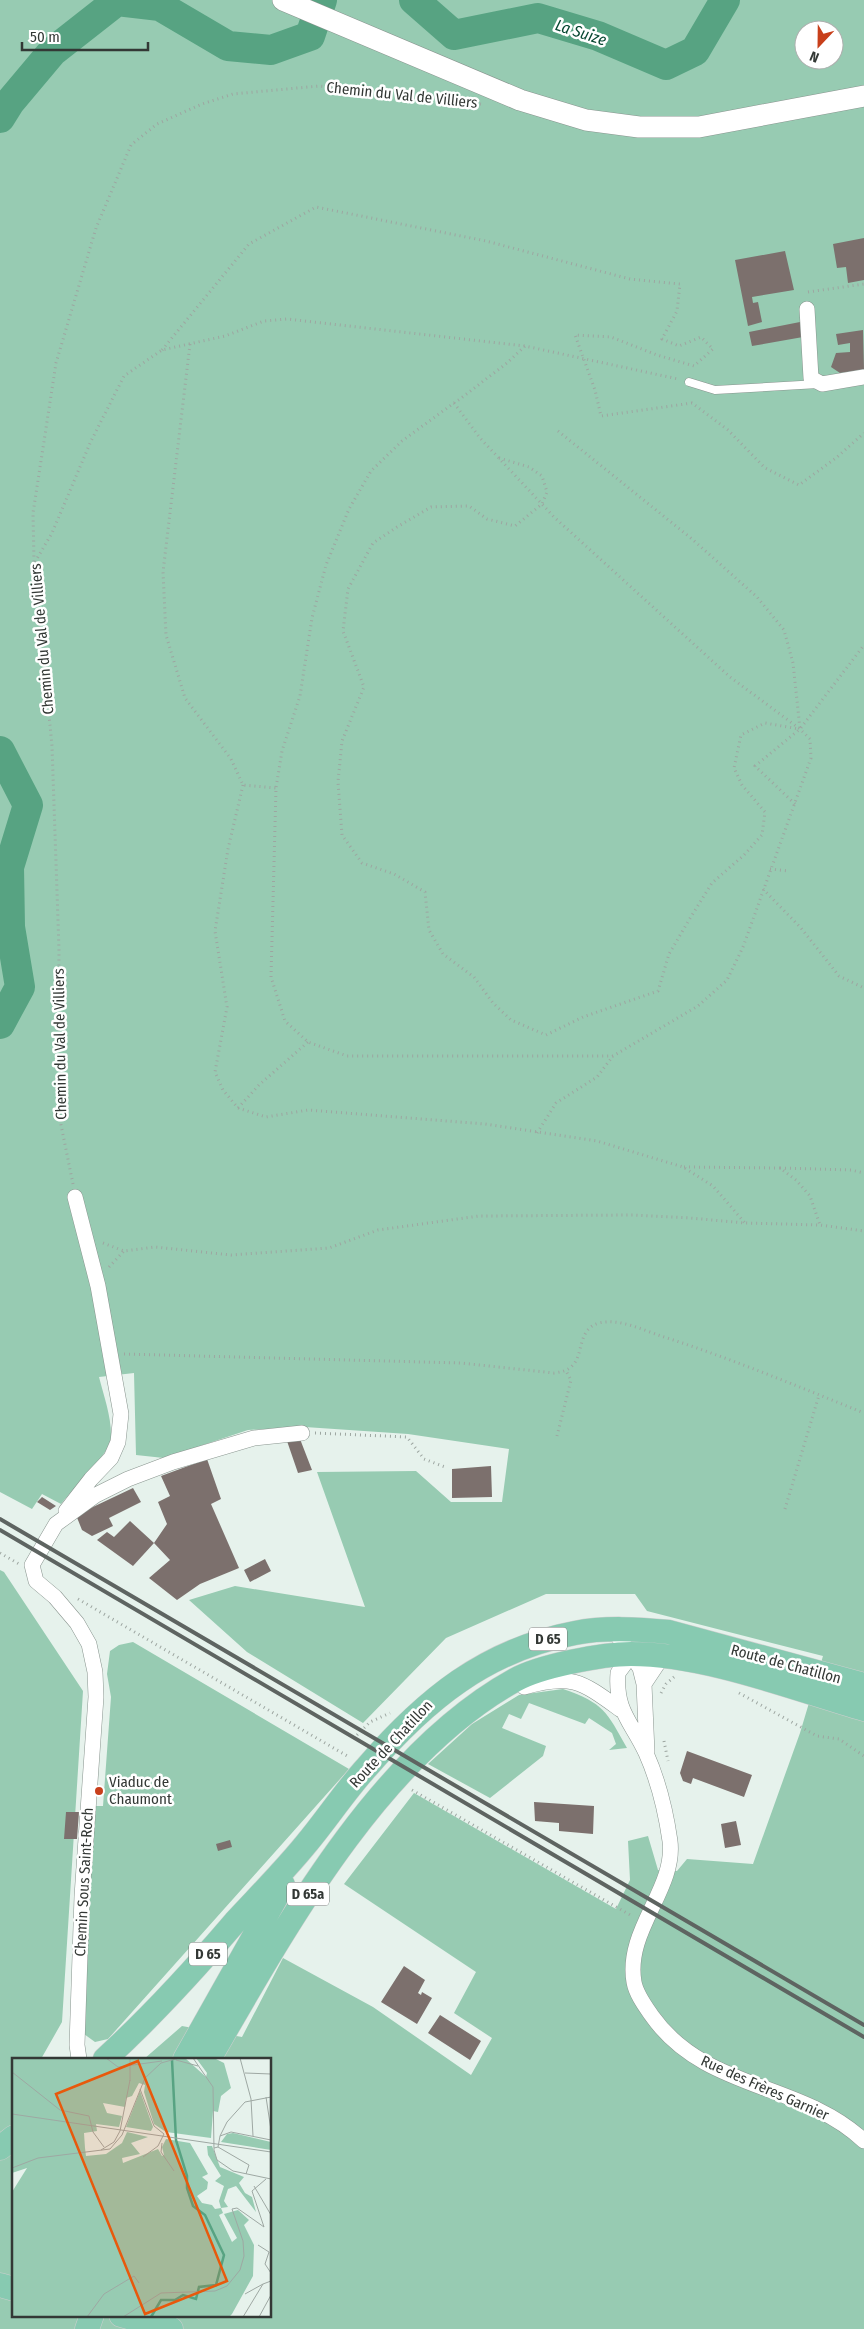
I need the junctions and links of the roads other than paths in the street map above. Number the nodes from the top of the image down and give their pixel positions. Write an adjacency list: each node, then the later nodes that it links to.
1 (283, 0): 2 (main road)
2 (864, 96)
3 (807, 309): 6 (street)
4 (864, 377): 6 (street)
5 (689, 382): 6 (lane)
6 (822, 384)
7 (75, 1197): 9 (street)
8 (302, 1433): 9 (street, Chemin Sous Saint-Roch)
9 (56, 1524): 22 (street, Chemin Sous Saint-Roch)
10 (613, 1629): 11 (main road, Route de Chatillon / D 65); 12 (street, Rue des Frères Garnier); 21 (main road, Route de Chatillon / D 65)
11 (652, 1631): 12 (street, Rue des Frères Garnier); 15 (main road, Route de Chatillon / D 65)
12 (631, 1654): 13 (main road, Route de Chatillon / D 65); 14 (street, Rue des Frères Garnier); 16 (main road, Route de Chatillon / D 65); 18 (street, Rue des Frères Garnier)
13 (669, 1666): 14 (street); 17 (main road, Route de Chatillon / D 65)
14 (644, 1684): 19 (street, Rue des Frères Garnier)
15 (864, 1685)
16 (482, 1700): 18 (street); 20 (main road, Route de Chatillon / D 65)
17 (864, 1709)
18 (621, 1710): 19 (street, Rue des Frères Garnier)
19 (647, 1754): 27 (street, Rue des Frères Garnier)
20 (370, 1810): 25 (main road, Route de Chatillon / D 65a)
21 (305, 1844): 23 (main road, Route de Chatillon / D 65); 24 (main road, D 65a)
22 (79, 2058)
23 (107, 2058)
24 (186, 2058)
25 (210, 2058)
26 (12, 2139): 28 (main road)
27 (864, 2140)
28 (0, 2148)
29 (125, 2316): 30 (main road)
30 (171, 2329)

